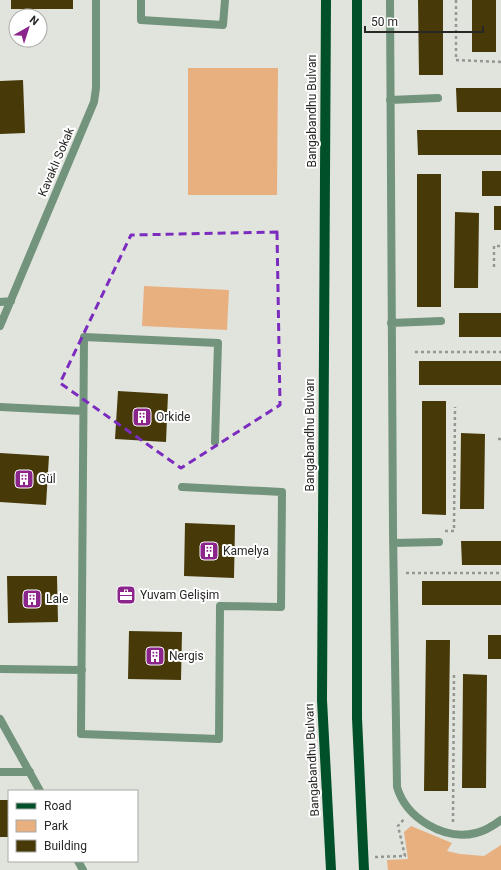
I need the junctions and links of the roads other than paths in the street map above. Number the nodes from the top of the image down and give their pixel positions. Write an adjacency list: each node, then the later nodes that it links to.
1 (96, 0): 9 (street, Kavaklı Sokak)
2 (141, 0): 3 (street)
3 (225, 0)
4 (326, 0): 27 (main road, Bangabandhu Bulvarı)
5 (358, 0): 28 (main road)
6 (390, 0): 8 (street)
7 (438, 98): 8 (street)
8 (390, 100): 12 (street)
9 (11, 301): 10 (street); 13 (street, Kavaklı Sokak)
10 (0, 302)
11 (441, 321): 12 (street)
12 (391, 323): 19 (street)
13 (0, 326)
14 (0, 407): 15 (street)
15 (83, 411): 16 (street); 21 (street)
16 (215, 442)
17 (182, 487): 21 (street)
18 (439, 542): 19 (street)
19 (393, 543): 26 (street)
20 (0, 670): 21 (street)
21 (82, 670)
22 (0, 719): 24 (street)
23 (0, 772): 24 (street)
24 (30, 772): 25 (street)
25 (39, 790)
26 (501, 820)
27 (331, 870)
28 (364, 870)

